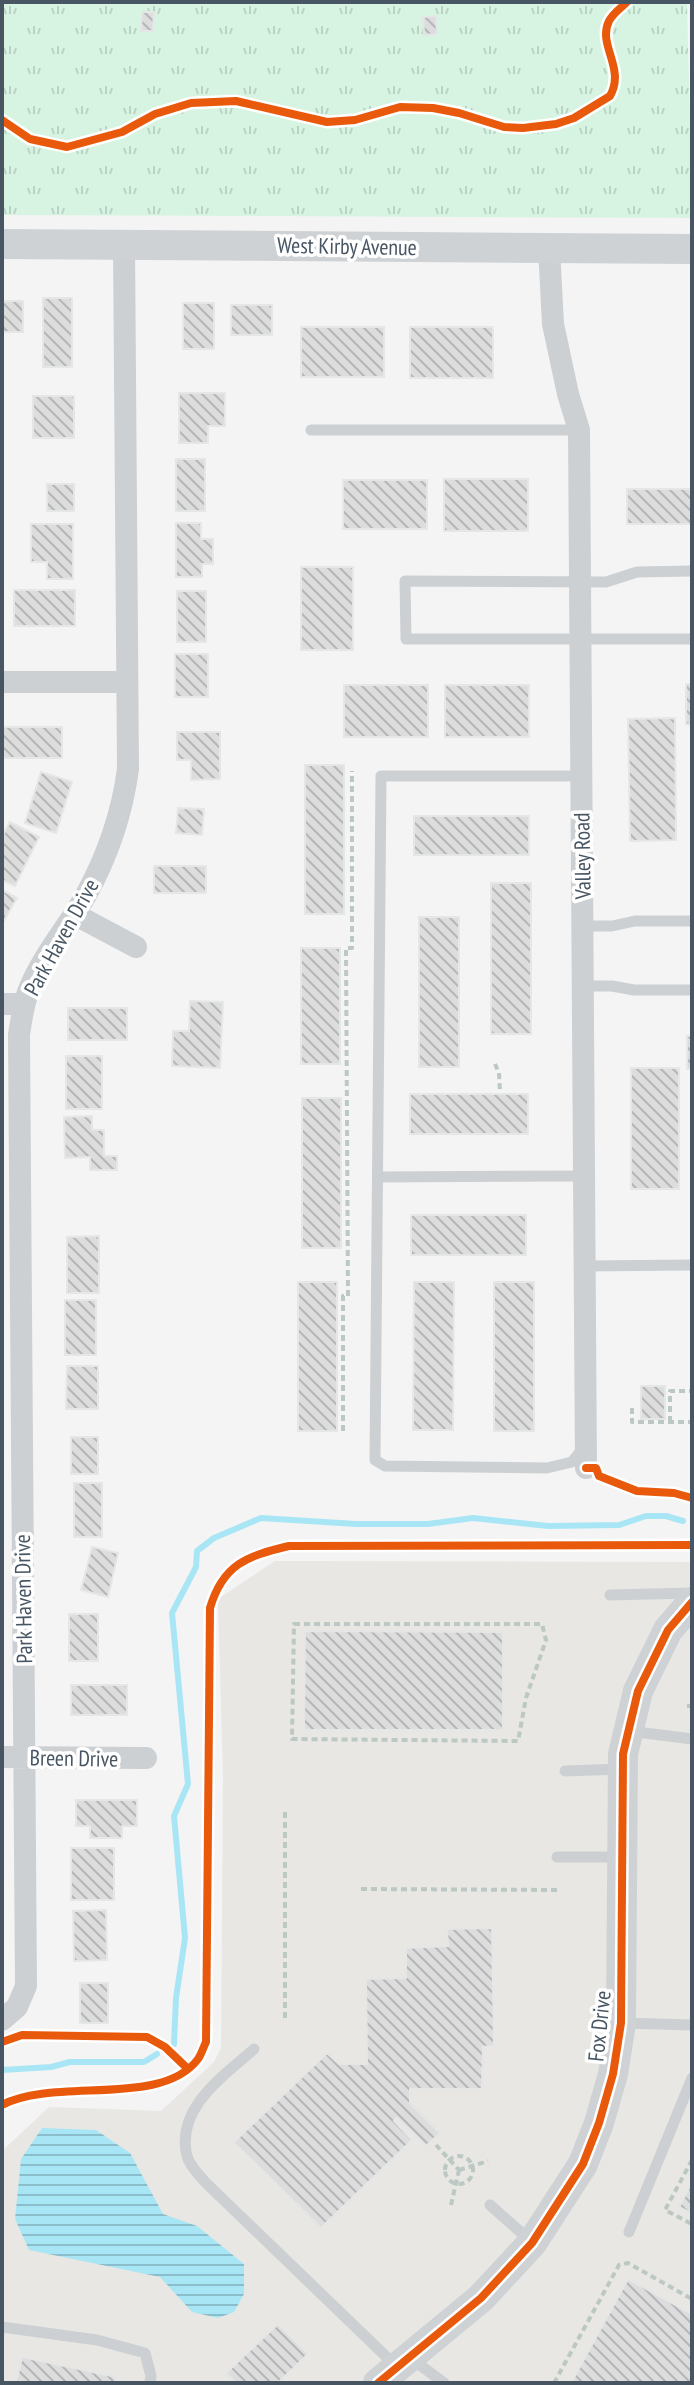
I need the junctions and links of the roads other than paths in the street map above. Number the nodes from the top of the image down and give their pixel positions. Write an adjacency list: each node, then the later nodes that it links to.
1 (2, 244): 2 (street, West Kirby Avenue)
2 (124, 245): 3 (street, West Kirby Avenue); 12 (street, Park Haven Drive)
3 (549, 248): 4 (street, West Kirby Avenue); 6 (street, Valley Road)
4 (692, 249)
5 (311, 430): 6 (lane)
6 (579, 430): 8 (street, Valley Road)
7 (692, 571): 8 (lane)
8 (580, 582): 9 (street, Valley Road); 9 (lane)
9 (581, 639): 10 (lane); 13 (street, Valley Road)
10 (692, 639)
11 (2, 682): 12 (street)
12 (126, 682): 14 (street, Park Haven Drive)
13 (581, 776): 16 (street, Valley Road); 22 (lane)
14 (74, 914): 17 (street); 20 (street, Park Haven Drive)
15 (692, 921): 16 (lane)
16 (583, 926): 18 (street, Valley Road)
17 (136, 947)
18 (584, 986): 19 (lane); 21 (street, Valley Road)
19 (692, 990)
20 (13, 1004): 26 (street, Park Haven Drive)
21 (585, 1176): 22 (lane); 24 (street, Valley Road)
22 (379, 1177): 25 (lane)
23 (692, 1265): 24 (lane)
24 (585, 1266): 25 (street, Valley Road)
25 (586, 1457)
26 (12, 1483): 33 (street, Park Haven Drive)
27 (692, 1593): 28 (lane)
28 (610, 1595)
29 (692, 1602): 30 (street, Fox Drive)
30 (628, 1731): 31 (lane); 35 (street, Fox Drive)
31 (692, 1739)
32 (2, 1757): 33 (street, Breen Drive)
33 (25, 1757): 34 (street, Breen Drive); 39 (street, Park Haven Drive)
34 (146, 1758)
35 (623, 1769): 36 (lane); 38 (street, Fox Drive)
36 (565, 1771)
37 (557, 1857): 38 (lane)
38 (621, 1857): 40 (street, Fox Drive)
39 (7, 2017)
40 (621, 2023): 41 (lane); 46 (street, Fox Drive)
41 (692, 2025)
42 (254, 2049): 48 (lane)
43 (692, 2078): 45 (lane)
44 (490, 2205): 46 (lane)
45 (629, 2232)
46 (532, 2243): 48 (street, Fox Drive)
47 (2, 2327): 49 (lane)
48 (394, 2369): 50 (lane)
49 (150, 2383)
50 (444, 2383)

